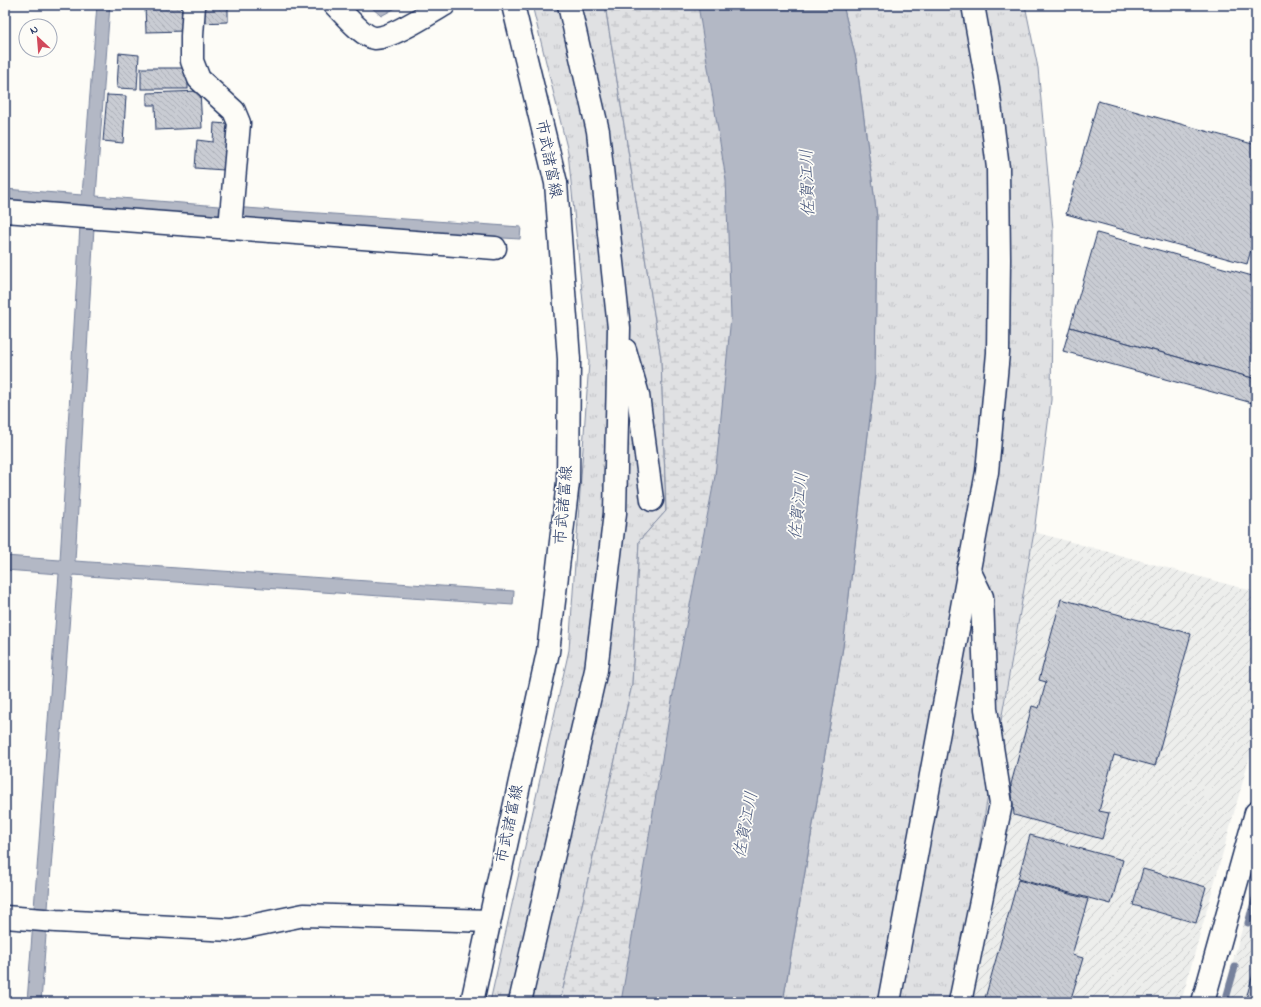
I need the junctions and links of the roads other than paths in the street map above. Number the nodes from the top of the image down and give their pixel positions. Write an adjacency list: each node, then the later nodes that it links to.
1 (194, 5): 8 (street)
2 (335, 5): 3 (street)
3 (444, 5)
4 (513, 5): 15 (street, 市武諸富線)
5 (569, 5): 10 (street)
6 (973, 5): 12 (street)
7 (5, 210): 8 (street)
8 (230, 219): 9 (street)
9 (495, 248)
10 (619, 328): 11 (street); 17 (street)
11 (652, 500)
12 (968, 568): 18 (street); 19 (street)
13 (1256, 812): 20 (street)
14 (15, 918): 15 (street)
15 (489, 921): 16 (street, 市武諸富線)
16 (472, 1002)
17 (520, 1002)
18 (889, 1002)
19 (960, 1002)
20 (1203, 1002)

